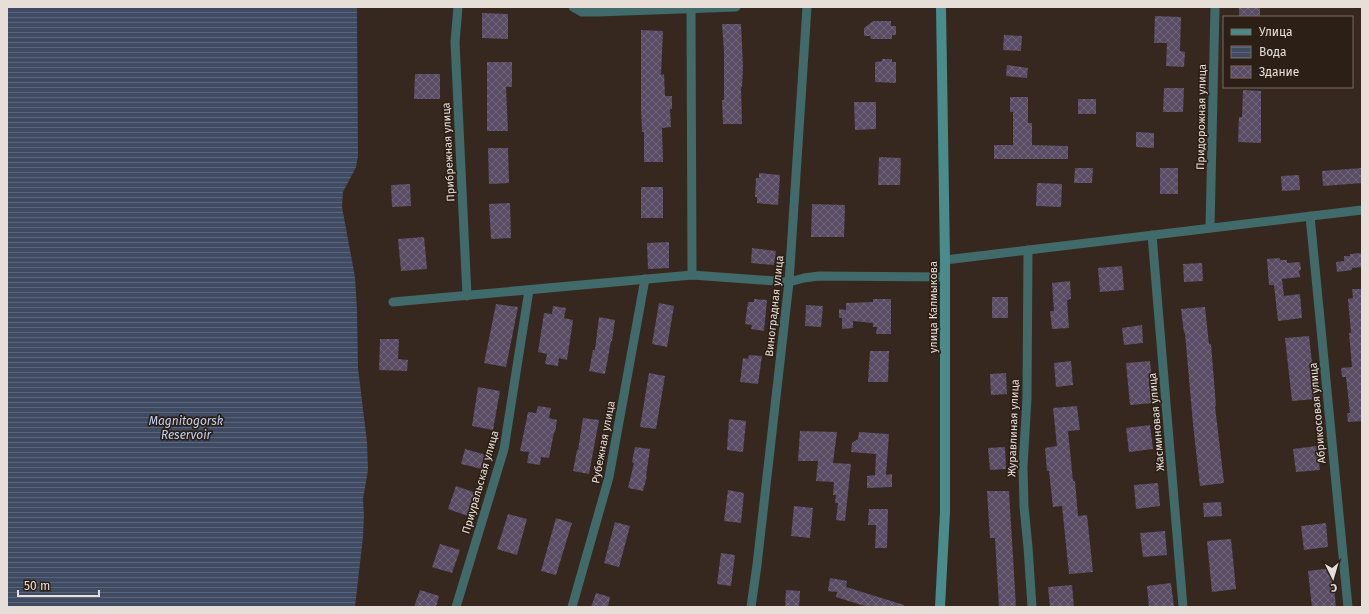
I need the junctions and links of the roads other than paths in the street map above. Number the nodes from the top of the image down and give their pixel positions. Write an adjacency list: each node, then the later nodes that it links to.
1 (458, 7): 19 (street, Прибрежная улица)
2 (573, 7): 3 (street)
3 (692, 7): 4 (street); 14 (street)
4 (736, 7)
5 (807, 7): 17 (street, Виноградная улица)
6 (941, 7): 13 (main road, улица Калмыкова)
7 (1215, 7): 10 (street, Придорожная улица)
8 (1362, 210): 9 (street)
9 (1310, 216): 10 (street); 27 (street, Абрикосовая улица)
10 (1210, 228): 11 (street)
11 (1152, 235): 12 (street); 26 (street, Жасминовая улица)
12 (1028, 250): 13 (street); 25 (street, Журавлиная улица)
13 (945, 260): 15 (main road, улица Калмыкова)
14 (692, 275): 16 (street); 17 (street)
15 (945, 277): 17 (street); 24 (main road, улица Калмыкова)
16 (645, 279): 18 (street); 22 (street, Рубежная улица)
17 (789, 282): 23 (street, Виноградная улица)
18 (529, 290): 19 (street); 21 (street, Приуральская улица)
19 (467, 296): 20 (street)
20 (393, 302)
21 (456, 607)
22 (572, 607)
23 (751, 607)
24 (940, 607)
25 (1032, 607)
26 (1184, 607)
27 (1348, 607)

